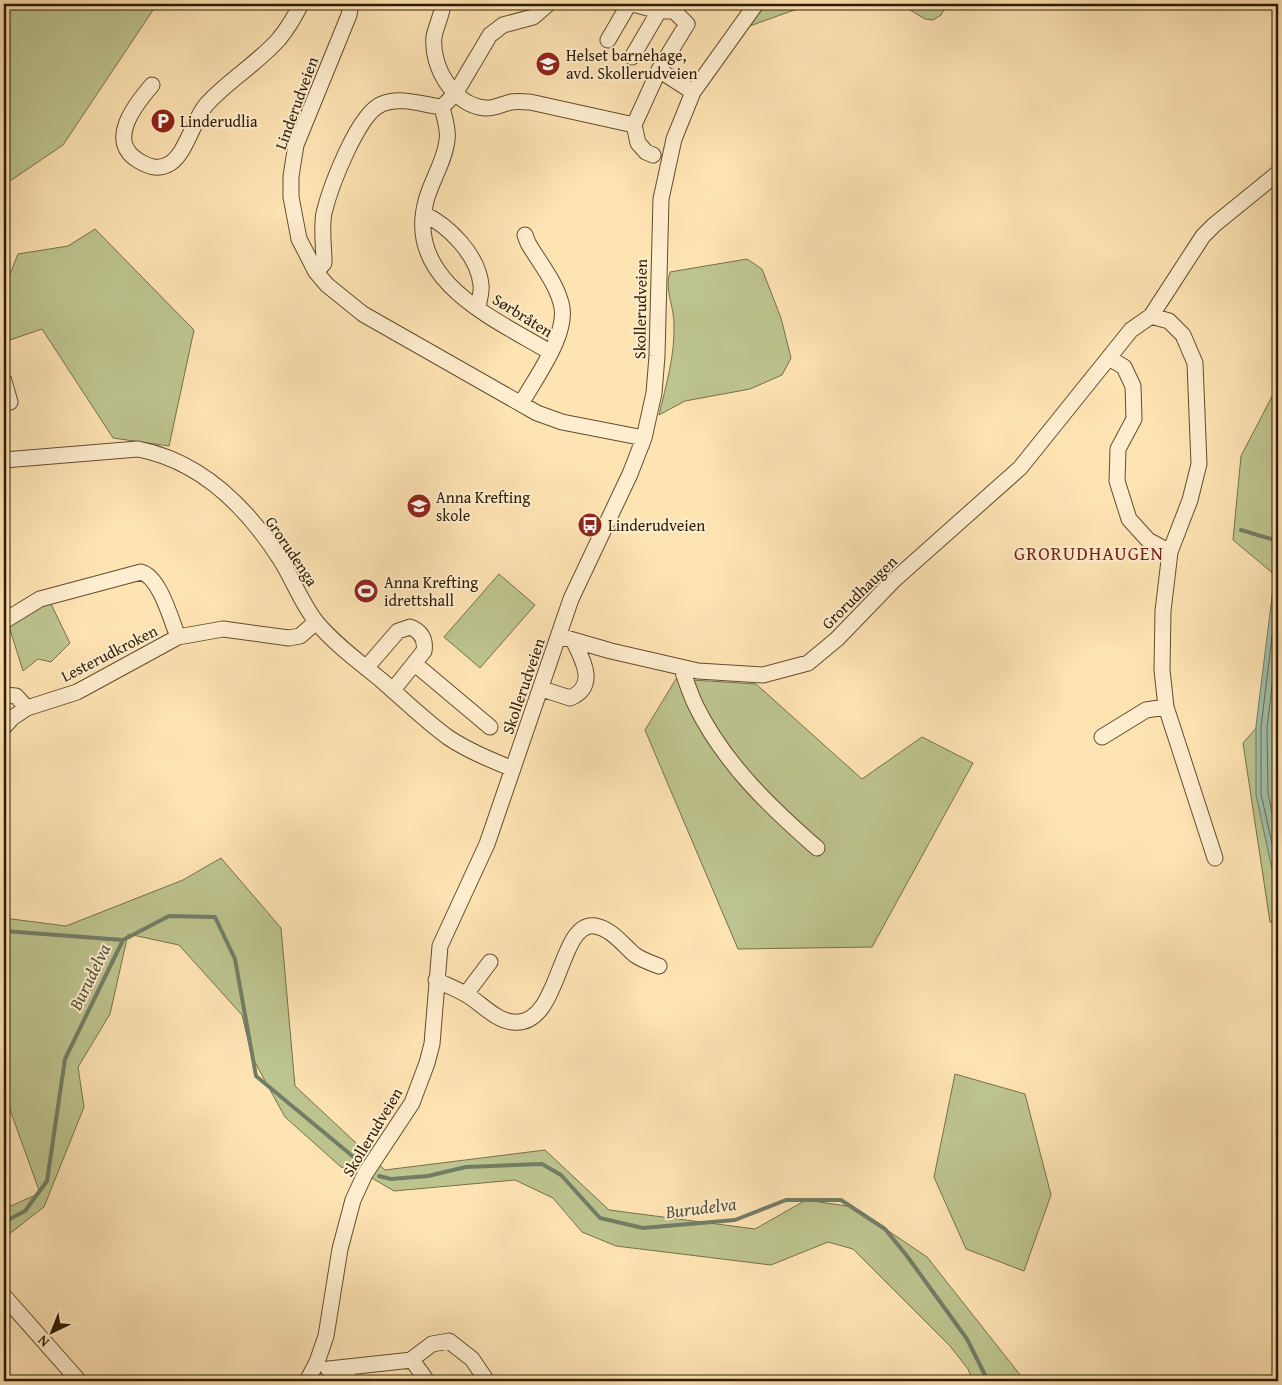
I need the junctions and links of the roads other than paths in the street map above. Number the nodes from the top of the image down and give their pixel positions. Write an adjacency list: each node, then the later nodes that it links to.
1 (301, 4): 11 (street)
2 (351, 4): 20 (street, Linderudveien)
3 (443, 4): 13 (street)
4 (548, 4): 13 (street)
5 (631, 4): 7 (street); 8 (street)
6 (756, 4): 12 (street, Skollerudveien)
7 (658, 10): 9 (street); 10 (street)
8 (608, 40)
9 (632, 57)
10 (659, 70): 12 (street); 15 (street)
11 (152, 85)
12 (693, 92): 28 (street, Skollerudveien)
13 (455, 94): 14 (street); 15 (street)
14 (442, 107): 18 (street, Sørbråten); 20 (street)
15 (634, 125): 16 (street)
16 (653, 155)
17 (1278, 173): 22 (street)
18 (424, 214): 21 (street, Sørbråten); 21 (street, Sørbråten)
19 (525, 235): 23 (street, Sørbråten)
20 (316, 272): 27 (street, Linderudveien)
21 (478, 308): 23 (street, Sørbråten)
22 (1151, 316): 24 (street, Grorudhaugen); 30 (street)
23 (550, 352): 27 (street, Sørbråten)
24 (1109, 358): 30 (street); 36 (street, Grorudhaugen)
25 (4, 381): 26 (street)
26 (10, 402)
27 (521, 404): 28 (street, Linderudveien)
28 (644, 438): 34 (street, Skollerudveien)
29 (4, 460): 32 (street, Grorudenga)
30 (1170, 552): 41 (street)
31 (4, 621): 33 (street, Lesterudkroken)
32 (316, 622): 33 (street, Lesterudkroken); 37 (street, Grorudenga)
33 (178, 637): 42 (street, Lesterudkroken)
34 (566, 638): 36 (street, Grorudhaugen); 38 (street, Skollerudveien); 38 (street)
35 (415, 664): 37 (street); 39 (street); 44 (street)
36 (681, 667): 47 (street)
37 (366, 668): 39 (street, Grorudenga)
38 (542, 689): 46 (street, Skollerudveien)
39 (393, 690): 46 (street, Grorudenga)
40 (4, 695): 42 (street)
41 (1166, 707): 45 (street); 48 (street)
42 (27, 708): 43 (street, Lesterudkroken)
43 (4, 727)
44 (490, 727)
45 (1102, 736)
46 (513, 769): 51 (street, Skollerudveien)
47 (817, 848)
48 (1215, 858)
49 (490, 962): 52 (street)
50 (659, 966): 52 (street)
51 (436, 980): 52 (street); 55 (street, Skollerudveien)
52 (466, 994)
53 (4, 1296): 56 (street)
54 (412, 1359): 60 (street)
55 (323, 1366): 57 (street, Skollerudveien); 58 (street); 59 (street)
56 (79, 1381)
57 (307, 1381)
58 (351, 1381)
59 (427, 1381)
60 (487, 1381)

